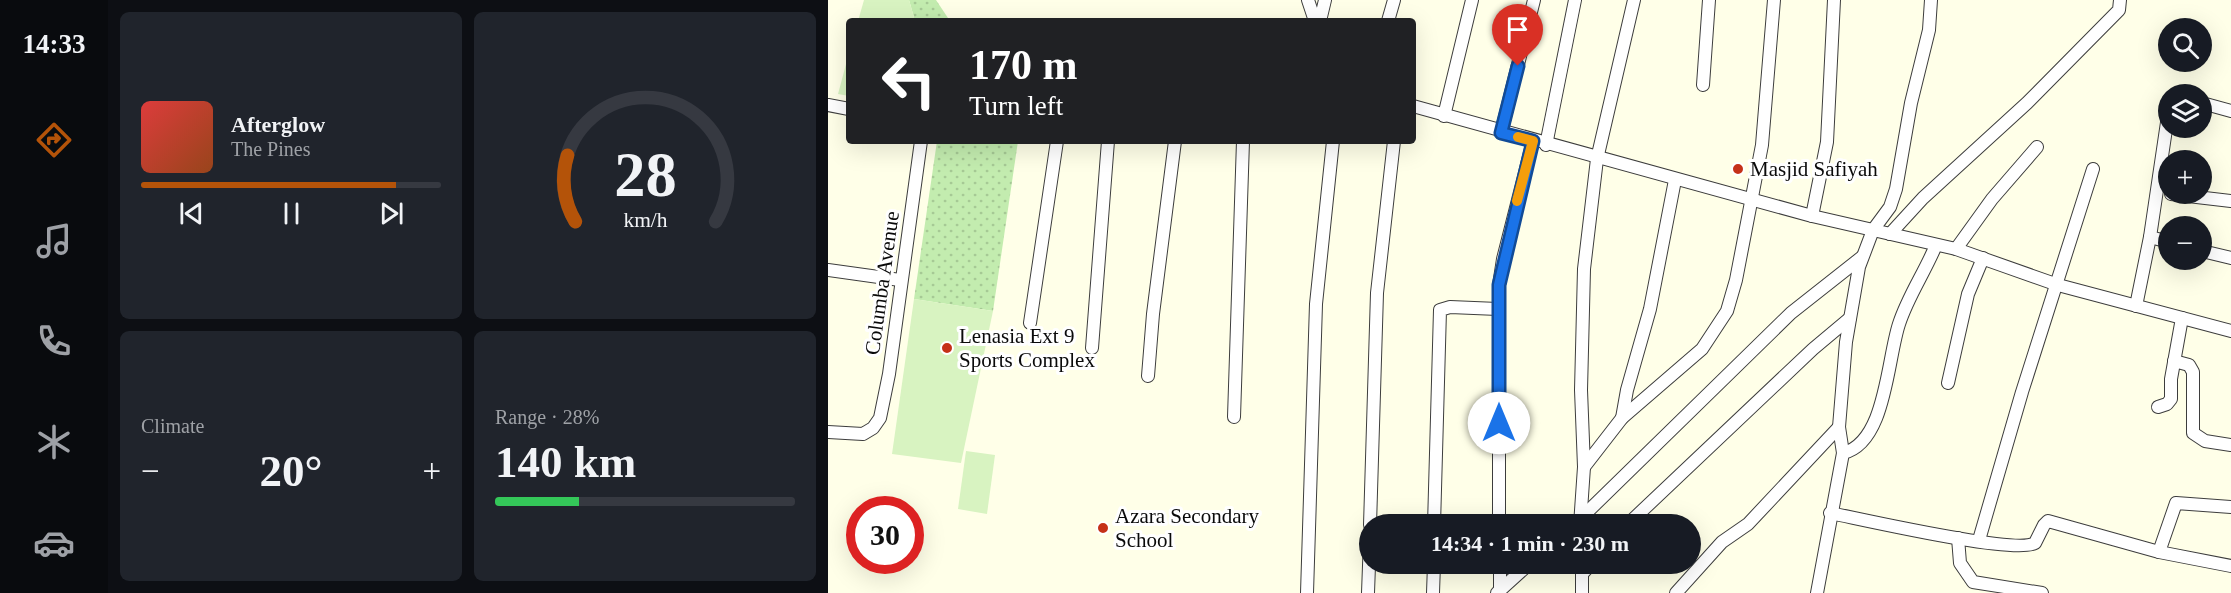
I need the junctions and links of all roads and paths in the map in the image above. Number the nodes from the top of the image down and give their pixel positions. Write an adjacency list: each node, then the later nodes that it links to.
1 (1308, 0): 13 (street)
2 (1325, 0): 14 (street)
3 (1394, 0): 15 (street)
4 (1472, 0): 22 (street)
5 (1534, 0): 23 (street)
6 (1575, 0): 33 (street)
7 (1634, 0): 35 (street)
8 (1709, 0): 16 (street)
9 (1774, 0): 39 (street)
10 (1834, 0): 42 (street)
11 (1931, 0): 43 (street)
12 (2120, 0): 44 (street)
13 (1314, 18)
14 (1321, 18)
15 (1389, 18)
16 (1703, 85)
17 (828, 105): 20 (street)
18 (2212, 106): 21 (street)
19 (1416, 107): 22 (street)
20 (846, 108)
21 (2231, 111)
22 (1444, 116): 23 (street)
23 (1501, 133): 25 (street)
24 (2164, 138): 38 (street)
25 (1533, 141): 33 (street); 57 (street)
26 (921, 144): 54 (street, Columba Avenue)
27 (1058, 144): 60 (street)
28 (1108, 144): 62 (street)
29 (1175, 144): 64 (street)
30 (1243, 144): 67 (street)
31 (1333, 144): 93 (street)
32 (1394, 144): 76 (street)
33 (1546, 145): 35 (street)
34 (2037, 147): 48 (street)
35 (1597, 159): 37 (street); 73 (street)
36 (2093, 169): 55 (street)
37 (1675, 180): 39 (street); 68 (street)
38 (2156, 192): 45 (street)
39 (1752, 199): 42 (street); 68 (street)
40 (2212, 199): 41 (street)
41 (2231, 201)
42 (1812, 216): 43 (street)
43 (1873, 230): 44 (street); 50 (street)
44 (1890, 234): 47 (street)
45 (2150, 237): 46 (street); 56 (street)
46 (2158, 239)
47 (1936, 245): 48 (street); 72 (street)
48 (1956, 249): 51 (street)
49 (2212, 253): 52 (street)
50 (1863, 257): 58 (street); 80 (street)
51 (1983, 258): 55 (street); 65 (street)
52 (2231, 258)
53 (828, 270): 54 (street)
54 (900, 280): 70 (street, Columba Avenue)
55 (2058, 285): 56 (street); 83 (street)
56 (2136, 306): 59 (street)
57 (1498, 309): 77 (street); 78 (street)
58 (1850, 318): 69 (street); 81 (street)
59 (2182, 318): 61 (street); 63 (street)
60 (1030, 323)
61 (2231, 332)
62 (1092, 348)
63 (2174, 361): 66 (street); 71 (street)
64 (1148, 376)
65 (1948, 383)
66 (2158, 407)
67 (1234, 417)
68 (1622, 418): 73 (street)
69 (1839, 428): 72 (street); 97 (street)
70 (828, 432)
71 (2231, 445)
72 (1843, 453): 75 (street)
73 (1584, 467): 79 (street)
74 (2231, 507): 84 (street)
75 (1830, 513): 82 (street); 98 (street)
76 (1370, 514)
77 (1434, 514)
78 (1499, 514)
79 (1579, 514)
80 (1588, 514)
81 (1639, 514)
82 (1958, 538): 83 (street); 91 (street)
83 (1979, 540): 84 (street)
84 (2158, 552): 85 (street)
85 (2231, 566)
86 (1369, 574): 94 (street)
87 (1434, 574): 95 (street)
88 (1500, 574): 92 (street)
89 (1518, 574): 92 (street)
90 (1582, 574): 96 (street)
91 (1973, 588): 99 (street)
92 (1499, 592)
93 (1307, 593)
94 (1368, 593)
95 (1433, 593)
96 (1582, 593)
97 (1676, 593)
98 (1817, 593)
99 (2042, 593)

